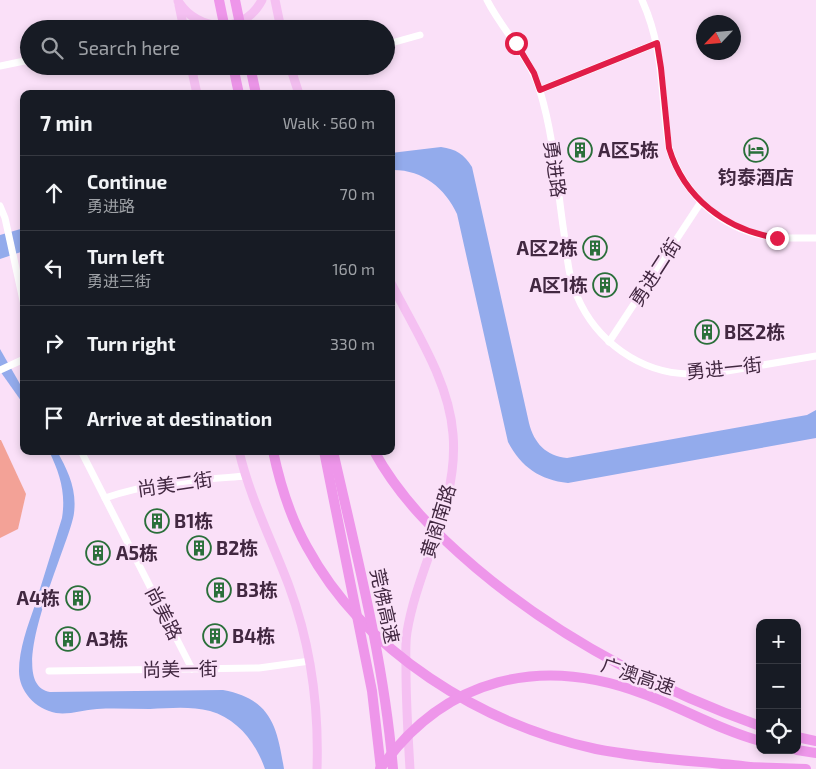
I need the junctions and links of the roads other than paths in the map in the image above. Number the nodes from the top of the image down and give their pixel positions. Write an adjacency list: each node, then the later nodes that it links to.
1 (178, 0): 8 (main road); 9 (main road)
2 (219, 0): 10 (highway)
3 (235, 0): 11 (highway)
4 (262, 0): 12 (main road)
5 (274, 0): 13 (main road)
6 (487, 0): 29 (street, 勇进路)
7 (642, 0): 16 (street)
8 (180, 20)
9 (196, 20)
10 (223, 20)
11 (239, 20)
12 (242, 20)
13 (279, 20)
14 (420, 35): 15 (street)
15 (395, 42)
16 (657, 43): 29 (street); 30 (street)
17 (20, 62): 18 (street)
18 (0, 66)
19 (193, 75): 24 (main road)
20 (196, 75): 24 (main road)
21 (235, 75): 26 (highway)
22 (252, 75): 27 (highway)
23 (293, 75): 28 (main road)
24 (194, 80): 25 (main road)
25 (196, 90)
26 (238, 90)
27 (255, 90)
28 (298, 90)
29 (540, 90): 35 (street, 勇进路)
30 (701, 202): 32 (street); 35 (street, 勇进二街)
31 (0, 206): 33 (street)
32 (816, 238)
33 (20, 288)
34 (395, 291): 60 (main road, 黄阁南路)
35 (609, 342): 36 (street, 勇进一街)
36 (816, 356)
37 (20, 361): 38 (street)
38 (0, 370)
39 (83, 455): 46 (street, 尚美路)
40 (240, 455): 45 (main road)
41 (274, 455): 56 (highway)
42 (325, 455): 58 (highway, 莞佛高速)
43 (334, 455): 59 (highway, 莞佛高速)
44 (376, 455): 50 (highway)
45 (246, 476): 46 (street, 尚美二街); 47 (main road)
46 (105, 498): 48 (street, 尚美路)
47 (310, 661): 48 (street, 尚美一街); 57 (main road)
48 (192, 669): 49 (street, 尚美一街)
49 (49, 671)
50 (756, 725)
51 (801, 738): 53 (highway)
52 (756, 740): 58 (highway, 广澳高速)
53 (816, 741)
54 (801, 751): 55 (highway)
55 (816, 753)
56 (750, 767): 61 (highway); 62 (highway)
57 (317, 769)
58 (381, 769)
59 (393, 769)
60 (410, 769)
61 (708, 769)
62 (806, 769)

